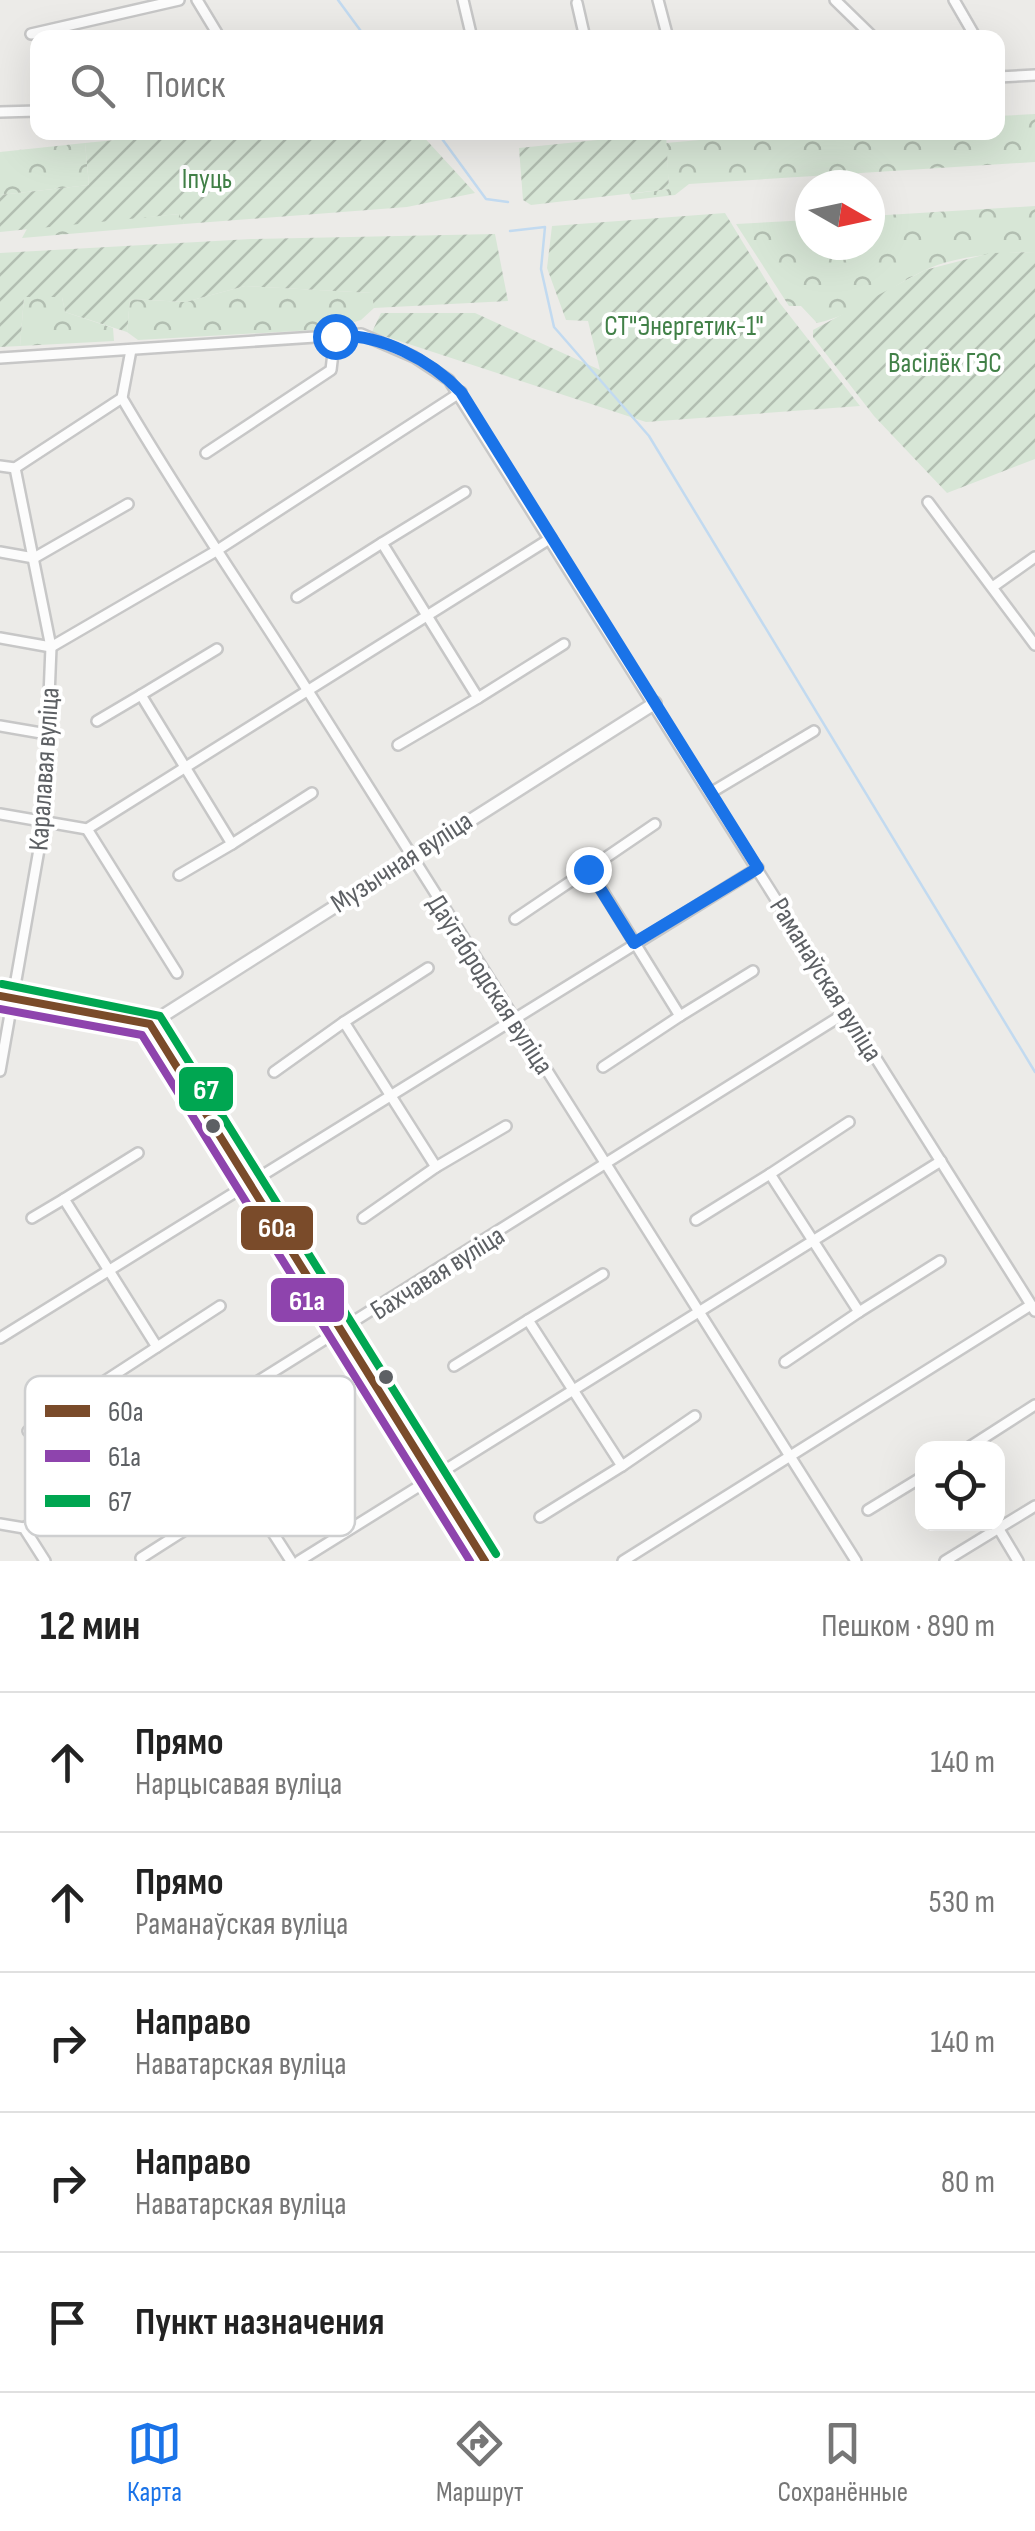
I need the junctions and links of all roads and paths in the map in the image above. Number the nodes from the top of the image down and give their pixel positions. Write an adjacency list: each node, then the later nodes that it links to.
1 (179, 0): 8 (street)
2 (196, 0): 9 (street)
3 (463, 0): 10 (street)
4 (658, 0): 12 (street)
5 (835, 0): 13 (street)
6 (954, 0): 14 (street)
7 (577, 4): 11 (street)
8 (48, 30)
9 (215, 30)
10 (470, 30)
11 (582, 30)
12 (666, 30)
13 (866, 30)
14 (971, 30)
15 (1035, 75): 16 (street)
16 (1005, 76)
17 (30, 110): 18 (street)
18 (0, 112)
19 (335, 336): 20 (street); 22 (street); 24 (street)
20 (131, 350): 21 (street); 23 (street)
21 (0, 358)
22 (461, 392): 30 (street, Раманаўская вуліца); 33 (street)
23 (122, 398): 26 (street); 33 (street, Даўгабродская вуліца)
24 (206, 453)
25 (0, 466): 26 (street)
26 (15, 468): 35 (street, Каралавая вуліца)
27 (465, 492): 31 (street)
28 (928, 502): 36 (street)
29 (128, 504): 35 (street)
30 (551, 538): 38 (street); 47 (street, Раманаўская вуліца)
31 (382, 543): 37 (street); 38 (street)
32 (0, 552): 35 (street)
33 (216, 552): 42 (street); 44 (street, Даўгабродская вуліца)
34 (1035, 557): 36 (street)
35 (34, 558): 42 (street, Каралавая вуліца)
36 (994, 586): 41 (street)
37 (297, 596)
38 (429, 616): 44 (street); 46 (street)
39 (0, 638): 42 (street)
40 (564, 644): 46 (street)
41 (1035, 645)
42 (51, 647): 51 (street, Каралавая вуліца)
43 (217, 650): 45 (street)
44 (308, 692): 53 (street); 61 (street, Даўгабродская вуліца)
45 (141, 695): 48 (street); 53 (street)
46 (478, 698): 52 (street)
47 (655, 703): 54 (street, Раманаўская вуліца); 61 (street, Музычная вуліца)
48 (97, 721)
49 (0, 726): 51 (street)
50 (814, 731): 54 (street)
51 (48, 734): 57 (street, Каралавая вуліца)
52 (398, 746)
53 (186, 770): 59 (street); 60 (street)
54 (712, 792): 62 (street, Раманаўская вуліца)
55 (312, 793): 60 (street)
56 (0, 814): 57 (street)
57 (44, 821): 59 (street); 70 (street, Каралавая вуліца)
58 (656, 824): 63 (street)
59 (88, 829): 69 (street)
60 (232, 844): 64 (street)
61 (408, 856): 73 (street, Даўгабродская вуліца); 75 (street, Музычная вуліца)
62 (758, 868): 66 (street); 71 (street, Раманаўская вуліца)
63 (588, 869): 65 (street); 66 (street)
64 (179, 875)
65 (515, 919)
66 (634, 943): 72 (street); 73 (street)
67 (428, 968): 74 (street)
68 (753, 971): 72 (street)
69 (177, 973)
70 (6, 997): 75 (street); 77 (street, Каралавая вуліца)
71 (846, 1012): 83 (street, Раманаўская вуліца); 84 (street, Бахчавая вуліца)
72 (680, 1016): 76 (street)
73 (515, 1020): 79 (street); 84 (street, Даўгабродская вуліца)
74 (344, 1022): 78 (street); 79 (street)
75 (150, 1024): 87 (street)
76 (603, 1067)
77 (0, 1071)
78 (274, 1072)
79 (390, 1098): 85 (street); 87 (street)
80 (849, 1122): 86 (street)
81 (506, 1126): 85 (street)
82 (138, 1153): 88 (street)
83 (941, 1162): 92 (street); 97 (street, Раманаўская вуліца)
84 (605, 1165): 99 (street, Даўгабродская вуліца); 101 (street, Бахчавая вуліца)
85 (436, 1167): 90 (street)
86 (770, 1174): 91 (street); 92 (street)
87 (250, 1187): 94 (street); 101 (street)
88 (64, 1199): 89 (street); 94 (street)
89 (32, 1218)
90 (363, 1218)
91 (696, 1220)
92 (811, 1244): 98 (street); 99 (street)
93 (940, 1261): 98 (street)
94 (111, 1273): 102 (street); 103 (street)
95 (602, 1274): 100 (street)
96 (220, 1306): 103 (street)
97 (1033, 1308): 112 (street)
98 (859, 1312): 104 (street)
99 (697, 1316): 108 (street); 112 (street, Даўгабродская вуліца)
100 (528, 1320): 105 (street); 108 (street)
101 (341, 1332): 107 (street, Бахчавая вуліца); 114 (street)
102 (0, 1338)
103 (157, 1347): 106 (street)
104 (785, 1362)
105 (454, 1366)
106 (112, 1376)
107 (270, 1376)
108 (572, 1394): 113 (street); 114 (street)
109 (1035, 1405): 111 (street)
110 (695, 1416): 113 (street)
111 (979, 1441)
112 (789, 1455): 134 (street); 135 (street, Даўгабродская вуліца)
113 (622, 1466): 118 (street)
114 (433, 1478): 121 (street); 133 (street)
115 (915, 1481): 117 (street)
116 (1035, 1506): 119 (street)
117 (868, 1510)
118 (540, 1518)
119 (1005, 1522)
120 (0, 1524): 122 (street)
121 (355, 1526)
122 (24, 1528)
123 (990, 1531): 136 (street)
124 (1000, 1531): 137 (street)
125 (29, 1536): 130 (street)
126 (175, 1536): 129 (street)
127 (275, 1536): 131 (street)
128 (339, 1536): 132 (street)
129 (141, 1558)
130 (46, 1561)
131 (291, 1561)
132 (299, 1561)
133 (485, 1561)
134 (624, 1561)
135 (856, 1561)
136 (945, 1561)
137 (1018, 1561)

